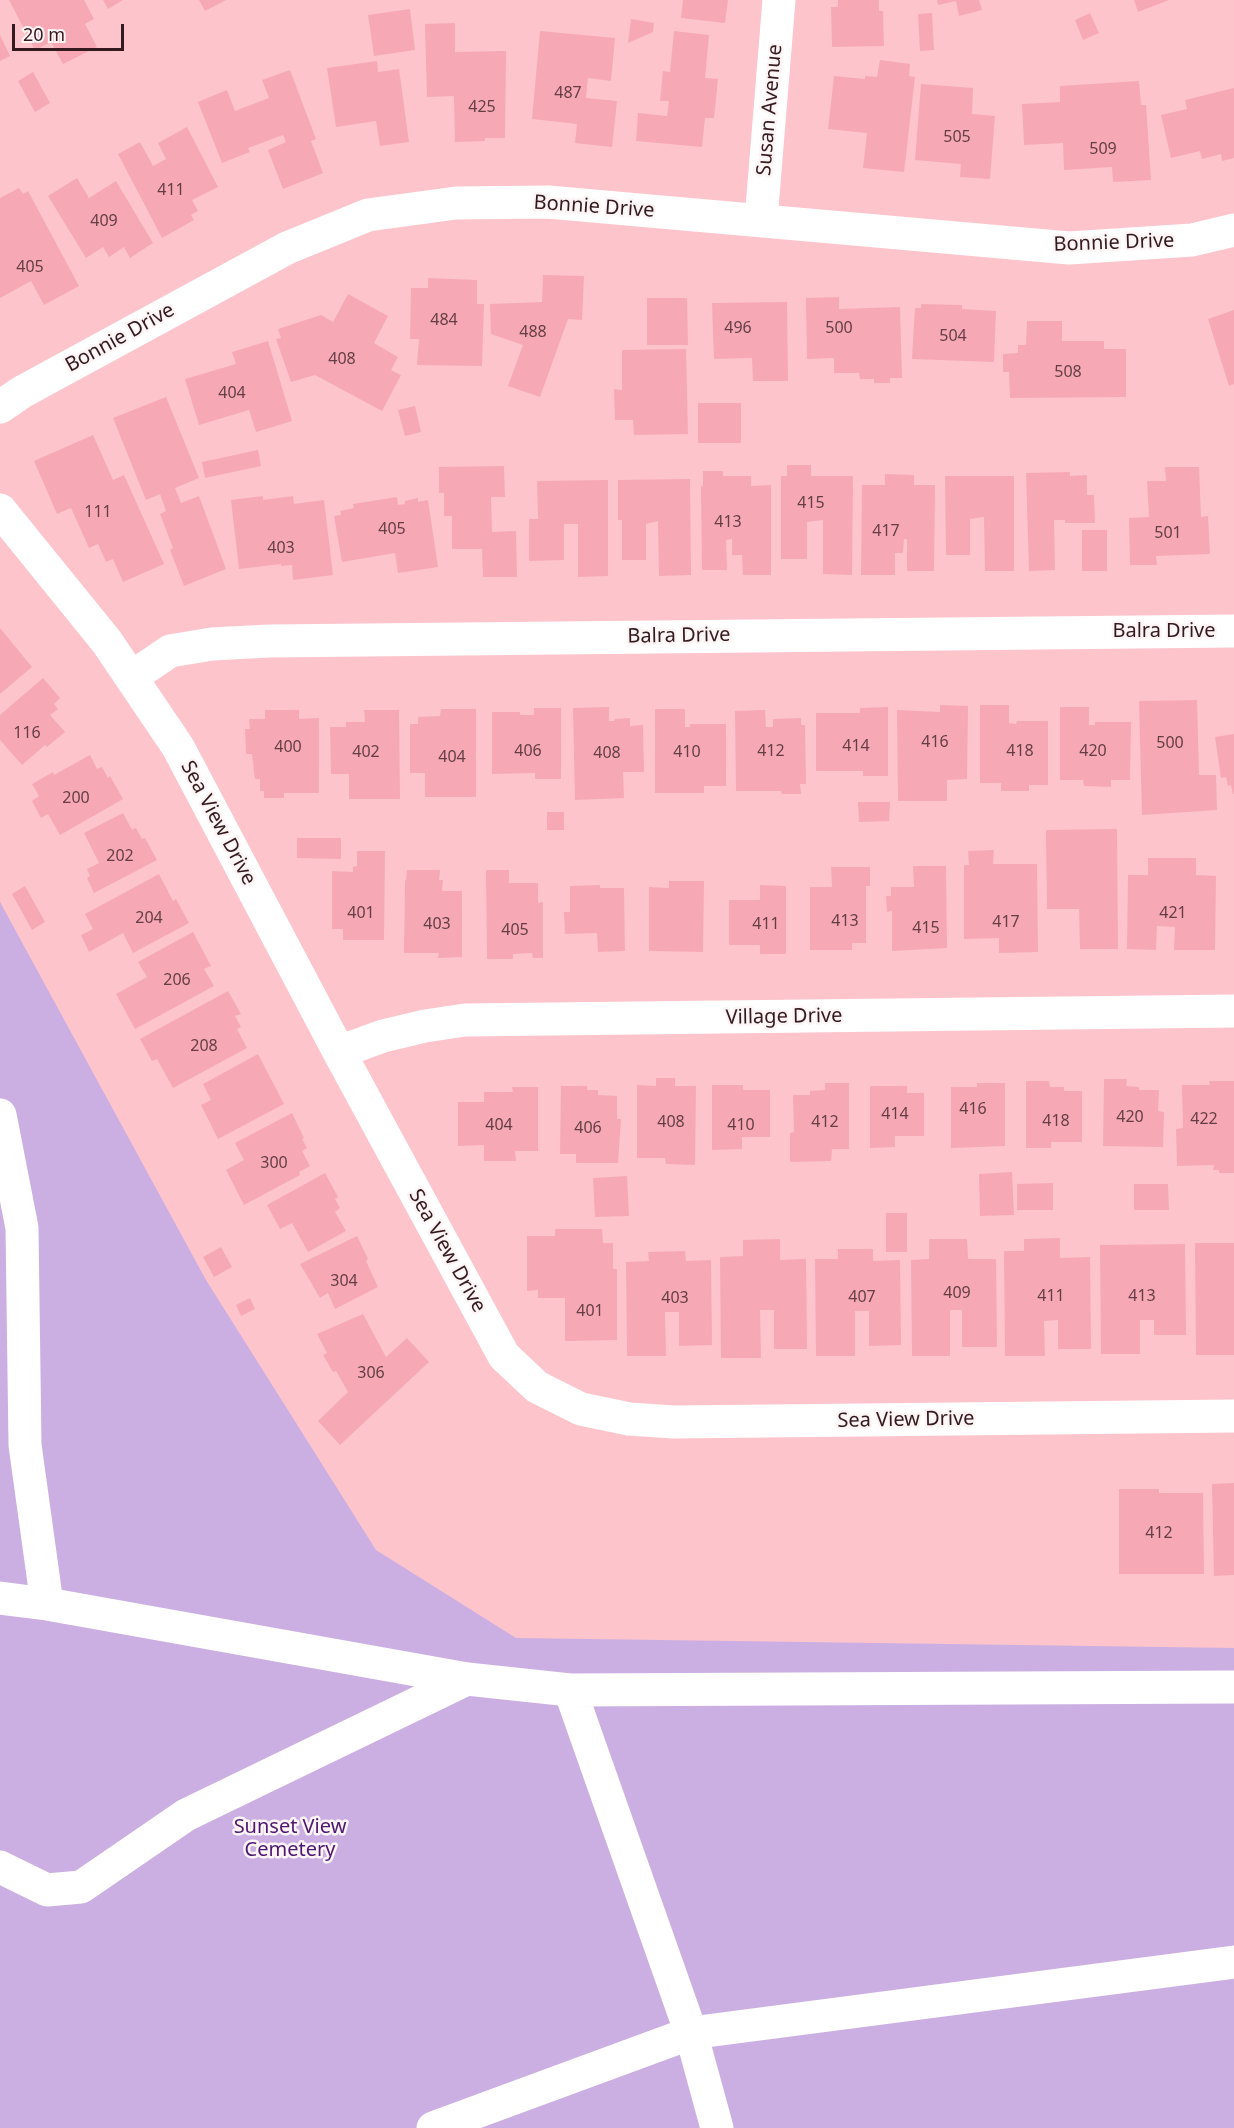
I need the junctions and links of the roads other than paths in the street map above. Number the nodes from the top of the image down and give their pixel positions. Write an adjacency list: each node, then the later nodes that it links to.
1 (779, 0): 2 (street, Susan Avenue)
2 (761, 220): 3 (street, Bonnie Drive); 4 (street, Bonnie Drive)
3 (1234, 230)
4 (0, 407)
5 (0, 510): 7 (street, Sea View Drive)
6 (1234, 631): 7 (street, Balra Drive)
7 (132, 677): 9 (street, Sea View Drive)
8 (1234, 1011): 9 (street, Village Drive)
9 (339, 1052): 11 (street, Sea View Drive)
10 (0, 1115): 13 (street)
11 (1234, 1416)
12 (0, 1598): 13 (street)
13 (47, 1604): 14 (street)
14 (467, 1679): 16 (street); 17 (street)
15 (1234, 1687): 16 (street)
16 (570, 1690): 19 (street)
17 (0, 1867)
18 (1234, 1962): 19 (street)
19 (691, 2033): 20 (street); 21 (street)
20 (433, 2128)
21 (717, 2128)

